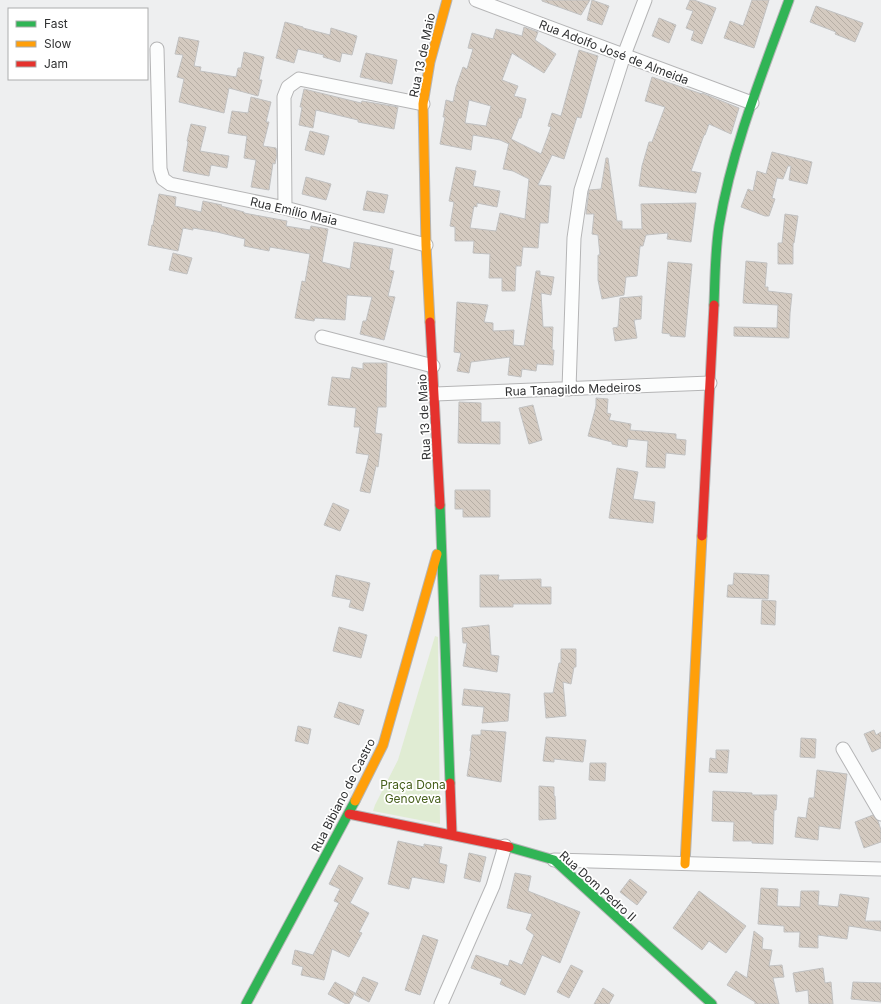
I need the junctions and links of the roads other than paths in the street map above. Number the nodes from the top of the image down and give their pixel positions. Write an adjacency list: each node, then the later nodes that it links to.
1 (447, 0): 8 (main road, Rua 13 de Maio)
2 (476, 0): 6 (street, Rua Adolfo José de Almeida)
3 (645, 0): 6 (street)
4 (789, 0): 7 (main road)
5 (157, 48): 9 (street, Rua Emílio Maia)
6 (624, 56): 7 (street, Rua Adolfo José de Almeida); 14 (street)
7 (752, 103): 13 (main road)
8 (423, 104): 9 (street); 10 (main road, Rua 13 de Maio)
9 (285, 208): 10 (street, Rua Emílio Maia)
10 (426, 244): 12 (main road, Rua 13 de Maio)
11 (322, 337): 12 (street)
12 (433, 366): 15 (main road, Rua 13 de Maio)
13 (710, 383): 14 (street, Rua Tanagildo Medeiros); 23 (main road)
14 (569, 389): 15 (street, Rua Tanagildo Medeiros)
15 (435, 394): 16 (main road, Rua 13 de Maio)
16 (442, 537): 18 (main road, Rua Bibiano de Castro); 20 (main road, Rua 13 de Maio)
17 (843, 749): 19 (street)
18 (349, 814): 20 (main road, Rua Dom Pedro II); 25 (main road, Rua Bibiano de Castro)
19 (881, 814)
20 (452, 835): 21 (main road, Rua Dom Pedro II)
21 (505, 846): 22 (main road, Rua Dom Pedro II); 26 (street)
22 (554, 860): 23 (street); 27 (main road, Rua Dom Pedro II)
23 (685, 864): 24 (street)
24 (881, 868)
25 (246, 1004)
26 (441, 1004)
27 (711, 1004)

